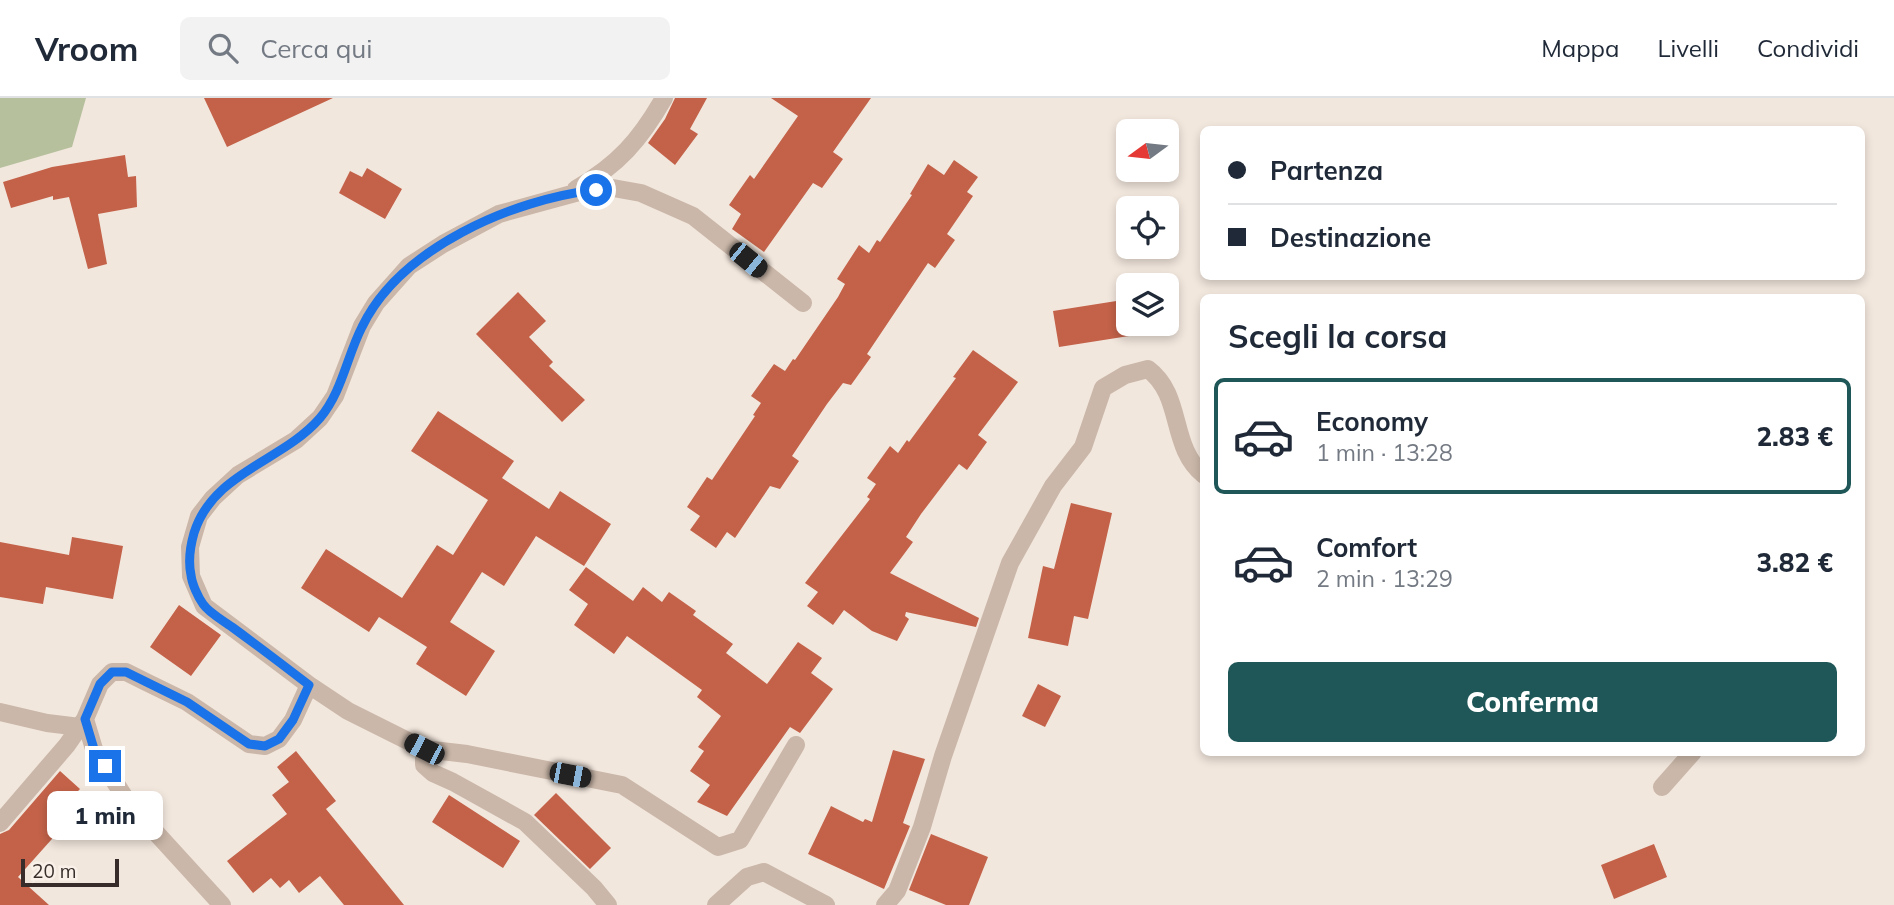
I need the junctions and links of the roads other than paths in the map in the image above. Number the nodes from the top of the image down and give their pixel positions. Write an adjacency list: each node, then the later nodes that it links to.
1 (664, 98): 2 (street)
2 (567, 195): 3 (street); 5 (street)
3 (803, 303)
4 (1200, 472): 17 (street)
5 (309, 685): 7 (street); 9 (street)
6 (0, 712): 7 (street)
7 (83, 723): 12 (street); 13 (street)
8 (796, 745): 9 (street)
9 (424, 749): 14 (street)
10 (1690, 756): 11 (street)
11 (1662, 788)
12 (0, 823)
13 (222, 905)
14 (608, 905)
15 (716, 905): 16 (street)
16 (826, 905)
17 (885, 905)

